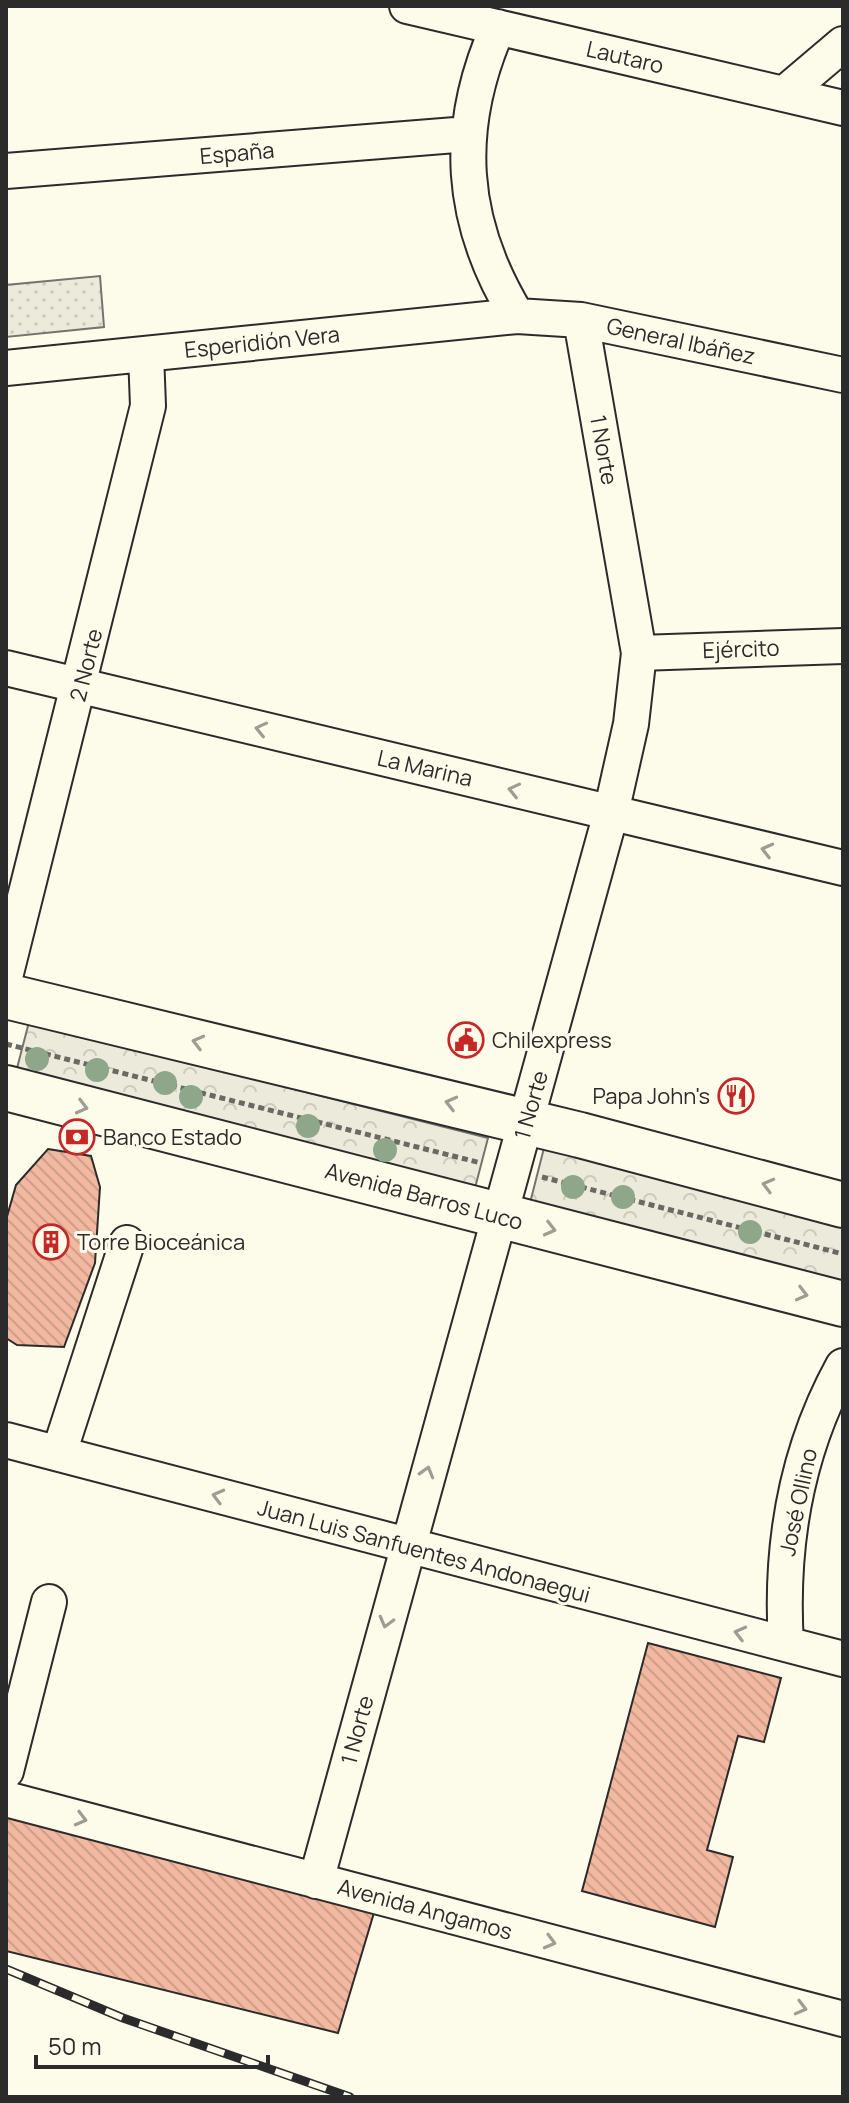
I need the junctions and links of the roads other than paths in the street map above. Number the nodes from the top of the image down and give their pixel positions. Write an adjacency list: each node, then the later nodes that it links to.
1 (407, 6): 2 (street, Lautaro)
2 (498, 27): 4 (street, Lautaro); 6 (street)
3 (843, 44): 4 (street)
4 (784, 94): 5 (street, Lautaro)
5 (843, 108)
6 (468, 134): 7 (street, España); 8 (street)
7 (6, 171)
8 (517, 316): 9 (street, General Ibáñez); 10 (street, Esperidión Vera)
9 (581, 320): 12 (street, General Ibáñez); 14 (street, 1 Norte)
10 (146, 354): 11 (street, Esperidión Vera); 16 (street, 2 Norte)
11 (6, 368)
12 (843, 375)
13 (843, 646): 14 (street, Ejército)
14 (639, 653): 17 (street, 1 Norte)
15 (6, 668): 16 (street, La Marina)
16 (81, 686): 17 (street, La Marina, one-way to 16); 19 (street, 2 Norte)
17 (611, 813): 18 (street, La Marina, one-way to 17); 22 (street, 1 Norte)
18 (843, 868)
19 (6, 973)
20 (6, 996): 22 (main road, one-way to 20)
21 (6, 1088): 24 (main road, Avenida Barros Luco, one-way to 24)
22 (526, 1122): 23 (main road, one-way to 22); 24 (street, 1 Norte)
23 (843, 1205)
24 (500, 1216): 26 (main road, Avenida Barros Luco, one-way to 26); 30 (street, 1 Norte, one-way to 24)
25 (127, 1243): 29 (street)
26 (843, 1304)
27 (843, 1366): 32 (street, José Ollino)
28 (6, 1440): 29 (street, Juan Luis Sanfuentes Andonaegui)
29 (59, 1453): 30 (street, Juan Luis Sanfuentes Andonaegui, one-way to 29)
30 (406, 1547): 32 (street, Juan Luis Sanfuentes Andonaegui, one-way to 30); 36 (street, 1 Norte, one-way to 36)
31 (49, 1602): 34 (street)
32 (786, 1644): 33 (street, Juan Luis Sanfuentes Andonaegui)
33 (843, 1659)
34 (6, 1771)
35 (6, 1799): 36 (street, Avenida Angamos, one-way to 36)
36 (316, 1881): 37 (street, Avenida Angamos, one-way to 37)
37 (842, 2017)

